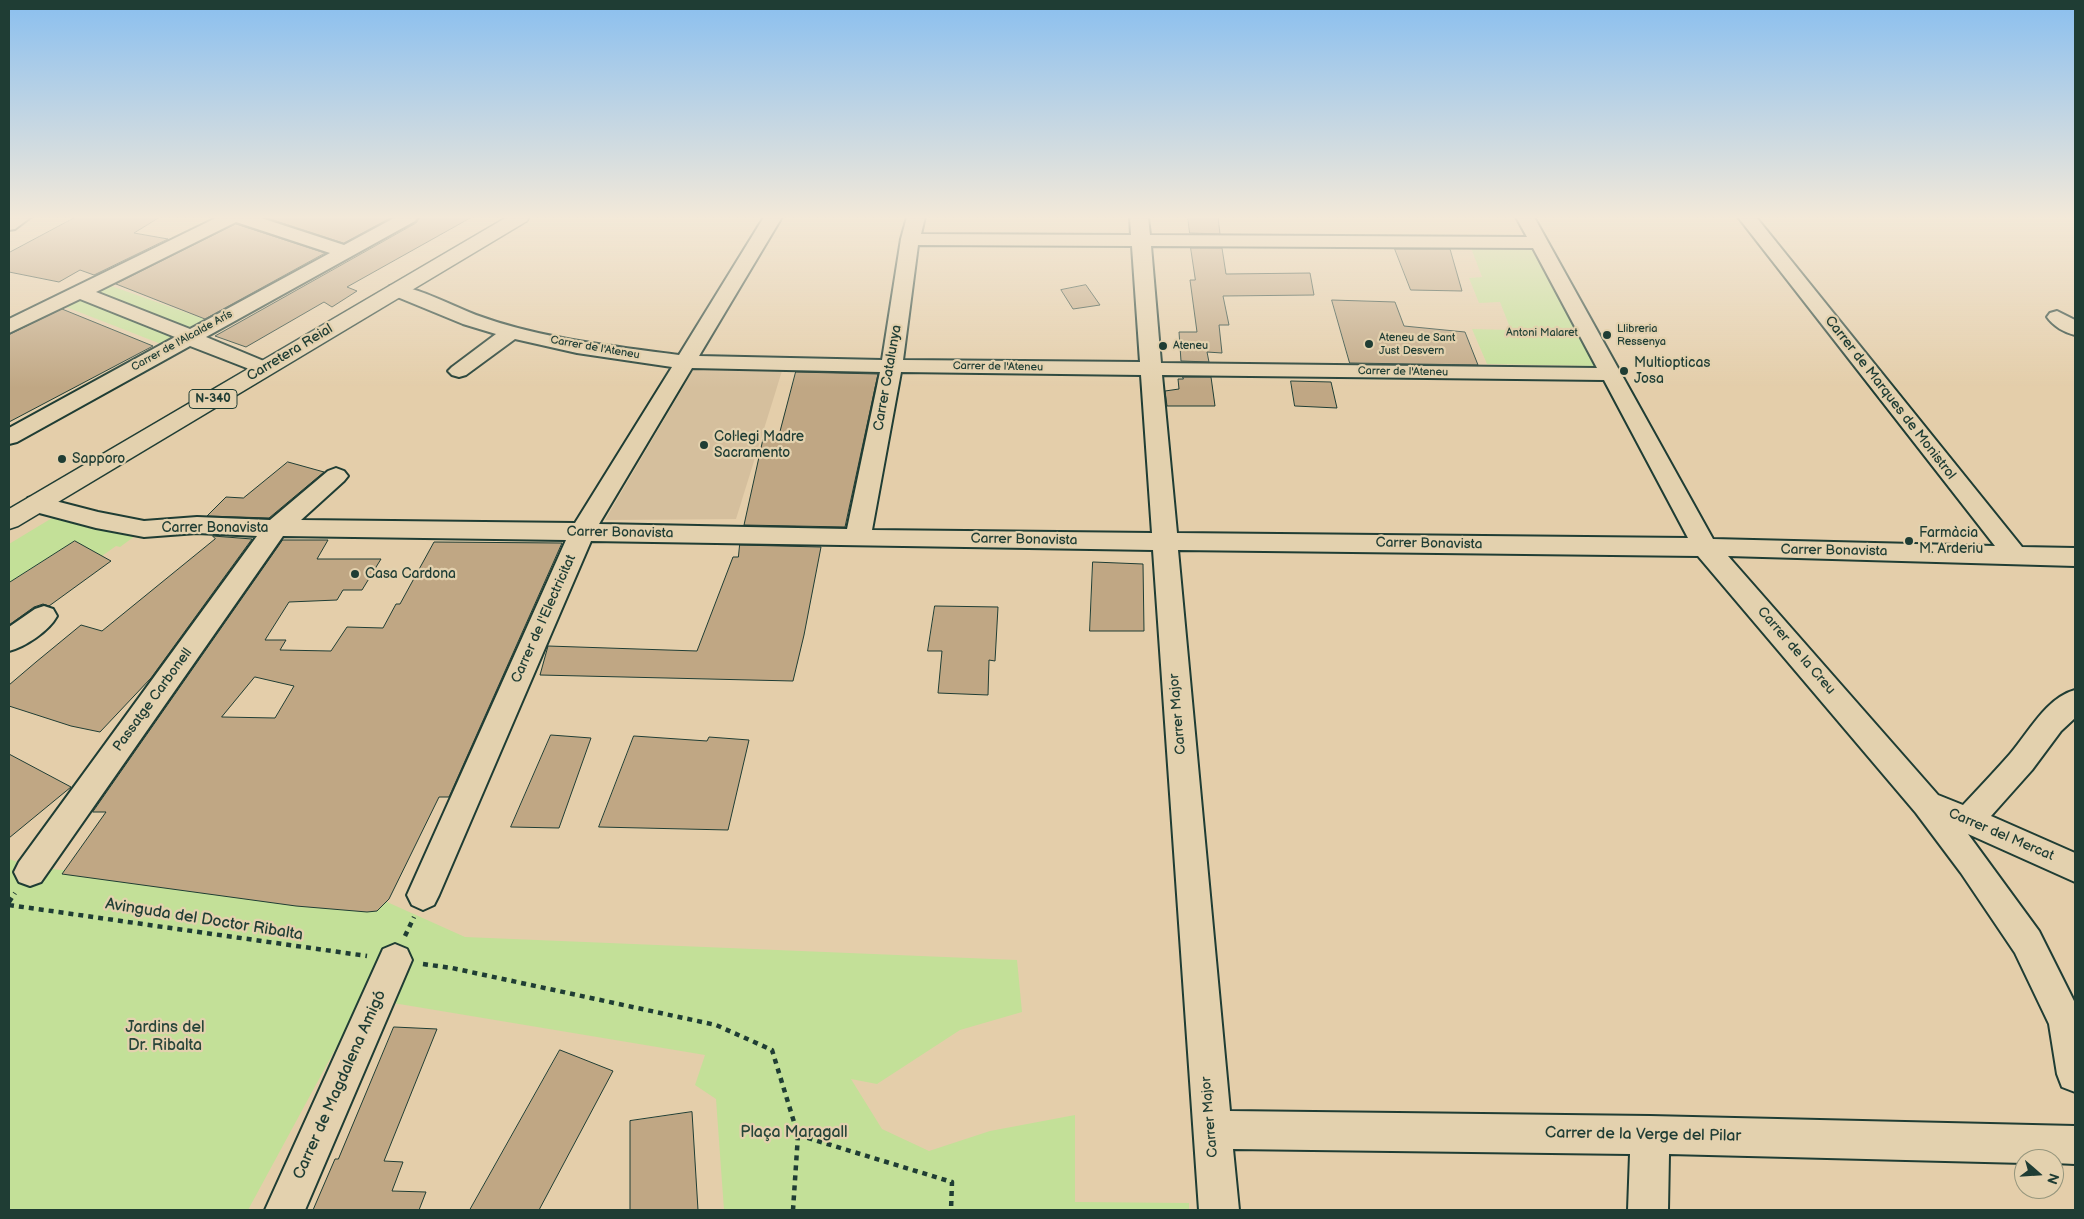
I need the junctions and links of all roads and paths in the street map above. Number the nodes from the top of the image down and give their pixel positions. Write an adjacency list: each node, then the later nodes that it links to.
1 (116, 274): 10 (street)
2 (305, 274): 15 (street, Carrer de l'Alcalde Arís)
3 (424, 274): 9 (main road, Carretera Reial / N-340)
4 (738, 274): 16 (street, Carrer de l'Electricitat)
5 (905, 274): 17 (street, Carrer Catalunya)
6 (1144, 274): 19 (street, Carrer Major)
7 (1555, 274): 21 (street, Carrer de la Creu)
8 (1792, 274): 31 (street, Carrer de Marques de Monistrol)
9 (397, 290): 14 (street, Carrer de l'Ateneu); 18 (main road, Carretera Reial / N-340)
10 (79, 292): 12 (street); 15 (street)
11 (2057, 317): 13 (street)
12 (9, 327)
13 (2075, 329)
14 (511, 332): 16 (street, Carrer de l'Ateneu); 20 (street)
15 (188, 337): 18 (street); 22 (street, Carrer de l'Alcalde Arís)
16 (684, 362): 17 (street, Carrer de l'Ateneu); 27 (street, Carrer de l'Electricitat)
17 (892, 366): 19 (street, Carrer de l'Ateneu); 28 (street, Carrer Catalunya)
18 (264, 368): 24 (main road, Carretera Reial / N-340)
19 (1152, 369): 21 (street, Carrer de l'Ateneu); 29 (street, Carrer Major)
20 (459, 370)
21 (1610, 374): 30 (street, Carrer de la Creu)
22 (9, 437)
23 (336, 476): 26 (street, Passatge Carbonell)
24 (36, 504): 25 (main road, Carretera Reial / N-340); 26 (street, Carrer Bonavista)
25 (9, 520)
26 (276, 528): 27 (street, Carrer Bonavista); 39 (street, Passatge Carbonell)
27 (582, 532): 28 (street, Carrer Bonavista); 40 (street, Carrer de l'Electricitat)
28 (858, 538): 29 (street, Carrer Bonavista)
29 (1164, 541): 30 (street, Carrer Bonavista); 44 (street, Carrer Major)
30 (1706, 548): 31 (street, Carrer Bonavista); 36 (street, Carrer de la Creu)
31 (2016, 556): 32 (street, Carrer Bonavista)
32 (2075, 557)
33 (44, 616): 34 (street)
34 (9, 641)
35 (2075, 701): 37 (street)
36 (1927, 804): 37 (street, Carrer del Mercat); 43 (street, Carrer de la Creu)
37 (1968, 820): 38 (street, Carrer del Mercat)
38 (2075, 868)
39 (30, 872)
40 (423, 895): 42 (path)
41 (9, 905): 42 (path, Avinguda del Doctor Ribalta)
42 (395, 960): 45 (path, Avinguda del Doctor Ribalta); 48 (street, Carrer de Magdalena Amigó)
43 (2075, 1074)
44 (1211, 1130): 46 (street, Carrer de la Verge del Pilar); 51 (street, Carrer Major)
45 (798, 1135): 49 (path); 50 (path)
46 (1650, 1135): 47 (street, Carrer de la Verge del Pilar); 52 (street)
47 (2075, 1145)
48 (285, 1210)
49 (793, 1210)
50 (951, 1210)
51 (1219, 1210)
52 (1648, 1210)

